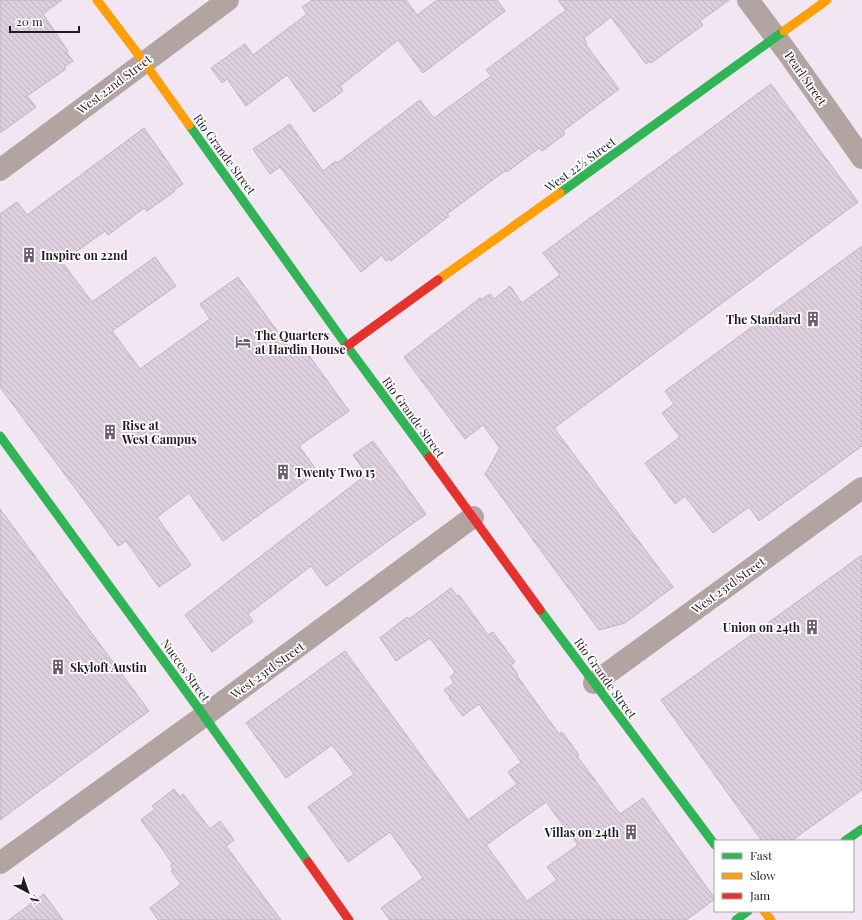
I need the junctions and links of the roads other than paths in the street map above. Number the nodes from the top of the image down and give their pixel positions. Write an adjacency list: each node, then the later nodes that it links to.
1 (97, 0): 6 (street, Rio Grande Street)
2 (228, 0): 6 (street, West 22nd Street)
3 (748, 0): 5 (street, Pearl Street)
4 (827, 0): 5 (street, West 22½ Street)
5 (777, 37): 7 (street, Pearl Street); 9 (street, West 22½ Street)
6 (144, 62): 8 (street, West 22nd Street); 9 (street, Rio Grande Street)
7 (862, 158)
8 (0, 170)
9 (347, 346): 12 (street, Rio Grande Street)
10 (0, 436): 14 (street, Nueces Street)
11 (862, 488): 13 (street, West 23rd Street)
12 (473, 517): 13 (street, Rio Grande Street); 14 (street, West 23rd Street)
13 (594, 683): 17 (street, Rio Grande Street)
14 (204, 716): 18 (street, West 23rd Street); 20 (street, Nueces Street)
15 (862, 829): 16 (street)
16 (846, 840)
17 (714, 844)
18 (0, 863)
19 (747, 912): 21 (street)
20 (349, 920)
21 (736, 920)

